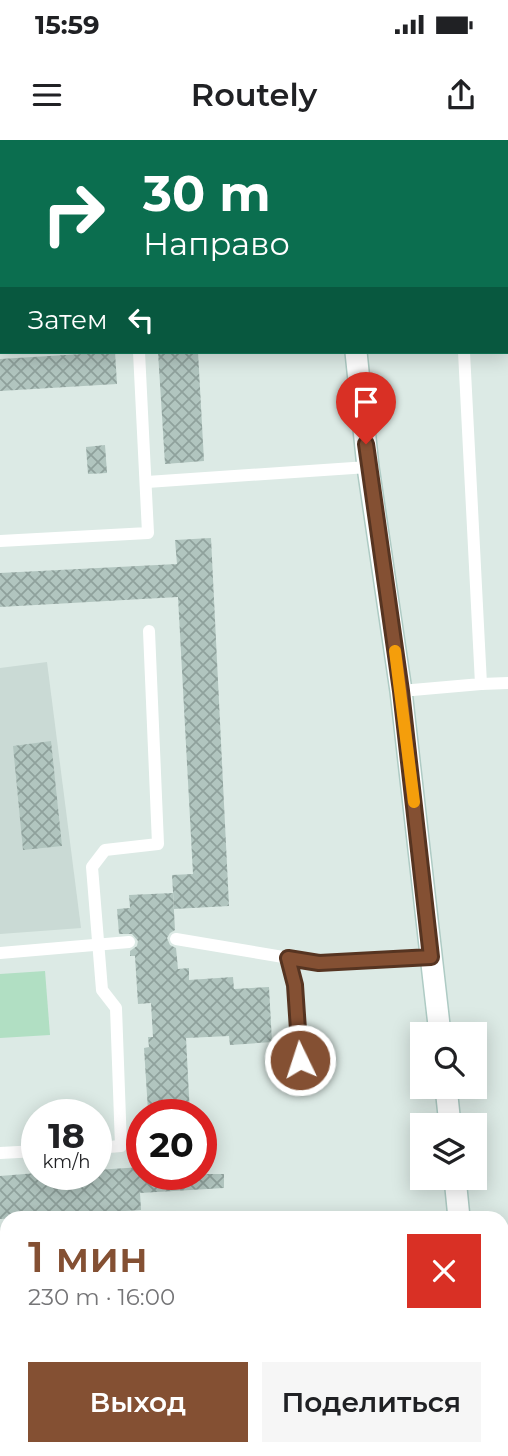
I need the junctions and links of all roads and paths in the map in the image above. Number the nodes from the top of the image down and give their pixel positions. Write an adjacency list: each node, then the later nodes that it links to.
1 (139, 354): 5 (lane)
2 (356, 354): 4 (main road)
3 (464, 354): 9 (lane)
4 (368, 467): 5 (lane); 10 (main road)
5 (147, 481): 6 (lane)
6 (0, 541)
7 (149, 631): 13 (lane)
8 (508, 683): 9 (lane)
9 (481, 684): 10 (lane)
10 (401, 691): 15 (main road)
11 (176, 939): 16 (lane)
12 (129, 942): 13 (lane)
13 (98, 944): 14 (lane); 19 (lane)
14 (0, 953)
15 (431, 957): 16 (lane); 17 (main road)
16 (288, 958): 18 (lane)
17 (439, 1022)
18 (300, 1060)
19 (112, 1146)
20 (21, 1152): 21 (lane)
21 (0, 1153)
22 (456, 1190): 23 (main road)
23 (458, 1211)

